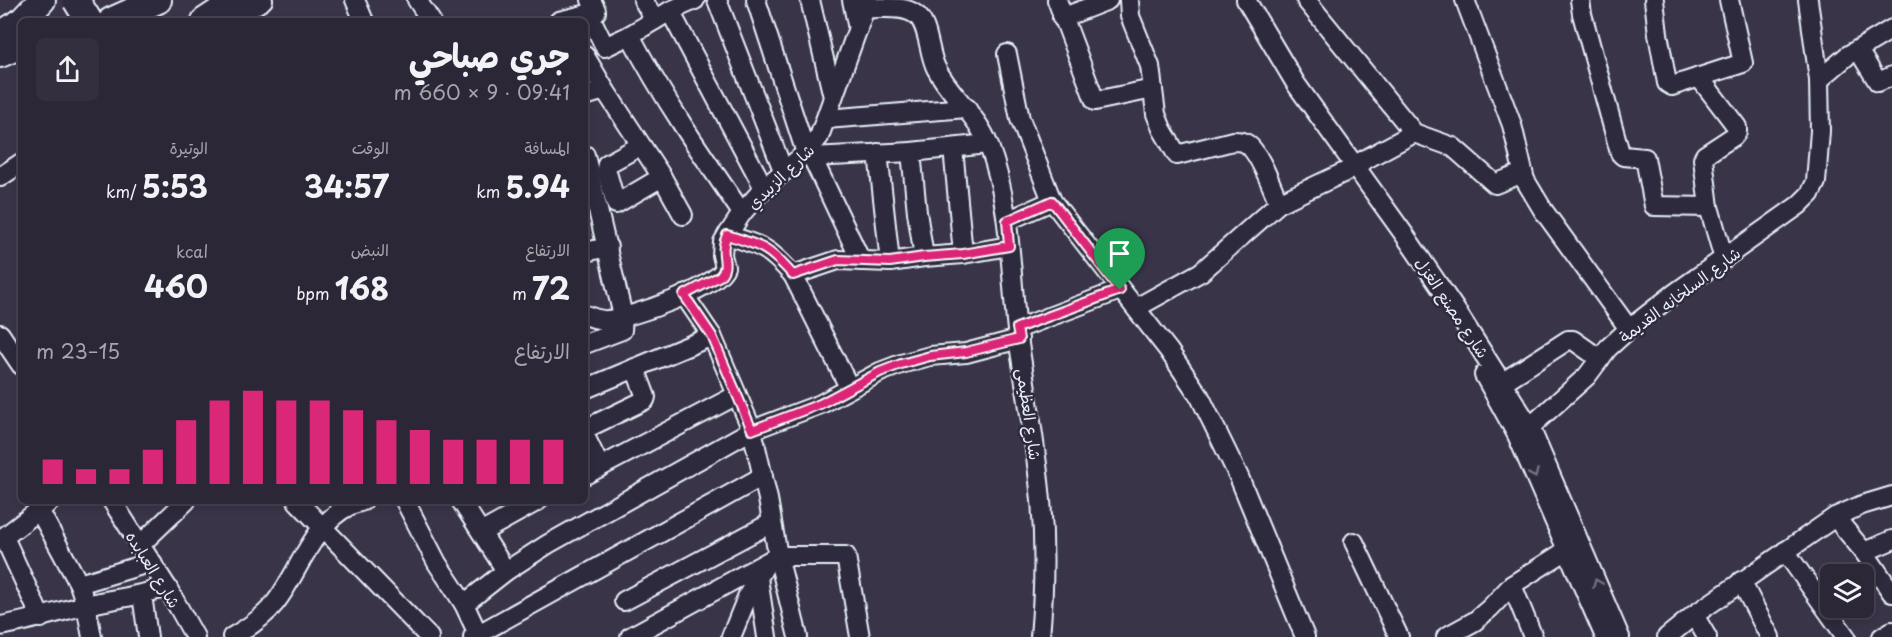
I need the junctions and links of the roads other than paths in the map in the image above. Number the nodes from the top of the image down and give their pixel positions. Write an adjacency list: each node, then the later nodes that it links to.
1 (42, 0): 28 (highway)
2 (158, 0): 25 (highway)
3 (237, 0): 29 (highway)
4 (263, 0): 30 (street)
5 (355, 0): 31 (street)
6 (417, 0): 32 (street)
7 (643, 0): 26 (street)
8 (694, 0): 26 (street)
9 (717, 0): 64 (street)
10 (756, 0): 60 (street)
11 (810, 0): 51 (street)
12 (1108, 0): 24 (street)
13 (1129, 0): 48 (street)
14 (1233, 0): 63 (street, شارع مصنع الغزل)
15 (1246, 0): 63 (street, شارع مصنع الغزل)
16 (1306, 0): 54 (street)
17 (1465, 0): 65 (street)
18 (1580, 0): 71 (street)
19 (1654, 0): 45 (street)
20 (1729, 0): 45 (street)
21 (1808, 0): 46 (street)
22 (862, 3): 51 (street, شارع الزبيدي); 52 (street, شارع العظيمى)
23 (590, 7): 33 (street); 37 (street)
24 (1060, 9): 48 (street)
25 (115, 13): 27 (highway)
26 (662, 15): 37 (street); 68 (street)
27 (80, 16)
28 (25, 18)
29 (210, 18)
30 (236, 18)
31 (363, 18)
32 (429, 18)
33 (569, 18)
34 (18, 24): 36 (highway)
35 (1892, 29): 39 (street)
36 (0, 35)
37 (630, 35): 72 (street)
38 (18, 46): 40 (highway)
39 (1858, 50): 46 (street); 47 (street)
40 (0, 54)
41 (1007, 54): 69 (street)
42 (588, 61): 49 (street)
43 (18, 62): 44 (highway)
44 (0, 71)
45 (1700, 77): 71 (street)
46 (1819, 80): 81 (street, شارع السلخانه القديمة)
47 (1891, 82)
48 (1153, 89): 70 (street)
49 (604, 90): 50 (street); 56 (street)
50 (588, 95)
51 (833, 97): 53 (street, شارع الزبيدي)
52 (967, 108): 53 (street); 55 (street, شارع العظيمى)
53 (826, 119): 60 (street, شارع الزبيدي)
54 (1414, 133): 63 (street); 65 (street)
55 (988, 144): 57 (street); 74 (street, شارع العظيمى)
56 (640, 146): 67 (street); 67 (street)
57 (953, 148): 58 (street); 79 (street)
58 (911, 152): 59 (street); 80 (street)
59 (878, 153): 60 (street); 83 (street)
60 (809, 155): 64 (street, شارع الزبيدي); 82 (street)
61 (18, 165): 66 (street)
62 (588, 166): 77 (street)
63 (1350, 168): 70 (street); 98 (street, شارع مصنع الغزل); 104 (street, شارع مصنع الغزل)
64 (783, 170): 68 (street, شارع الزبيدي)
65 (1523, 173): 90 (street)
66 (0, 177)
67 (662, 177): 73 (street)
68 (764, 188): 72 (street, شارع الزبيدي)
69 (1052, 201): 74 (street); 85 (street)
70 (1279, 202): 87 (street)
71 (1709, 207): 81 (street)
72 (742, 213): 75 (street, شارع الزبيدي)
73 (682, 215)
74 (1007, 221): 76 (street, شارع العظيمى)
75 (727, 235): 84 (street); 86 (street, شارع الزبيدي)
76 (1009, 246): 79 (street); 92 (street, شارع العظيمى)
77 (608, 247): 78 (street); 89 (street)
78 (588, 251)
79 (963, 254): 80 (street)
80 (924, 257): 83 (street)
81 (1724, 259): 90 (street, شارع السلخانه القديمة)
82 (861, 261): 83 (street); 84 (street)
83 (890, 262)
84 (793, 275): 99 (street)
85 (1120, 290): 87 (street); 92 (street)
86 (684, 295): 89 (street); 93 (street)
87 (1136, 308): 157 (street)
88 (588, 316): 89 (street)
89 (623, 316): 94 (street)
90 (1629, 329): 95 (street, شارع السلخانه القديمة)
91 (0, 334): 96 (street)
92 (1018, 334): 99 (street); 156 (street, شارع العظيمى)
93 (712, 336): 97 (street); 101 (street)
94 (588, 343)
95 (1600, 359): 98 (street); 104 (street, شارع السلخانه القديمة)
96 (12, 362)
97 (634, 368): 100 (street); 102 (street)
98 (1503, 382): 104 (street, شارع مصنع الغزل)
99 (849, 387): 103 (street)
100 (588, 388)
101 (737, 395): 103 (street); 106 (street)
102 (588, 428)
103 (752, 430): 107 (street); 130 (street)
104 (1523, 431): 125 (street, شارع مصنع الغزل, one-way to 125); 162 (street, شارع مصنع الغزل, one-way to 104)
105 (588, 449): 106 (street)
106 (593, 471)
107 (763, 476): 118 (street); 145 (street)
108 (1892, 496): 117 (street)
109 (114, 504): 124 (street, شارع العبابده)
110 (183, 504): 124 (street)
111 (304, 504): 119 (street)
112 (355, 504): 119 (street)
113 (407, 504): 138 (street)
114 (463, 504): 120 (street)
115 (533, 504): 120 (street)
116 (45, 506): 121 (street); 132 (street)
117 (1835, 517): 126 (street); 127 (street)
118 (771, 524): 129 (street); 137 (street)
119 (322, 528): 143 (street); 150 (street)
120 (482, 532): 130 (street)
121 (2, 538): 141 (street)
122 (1892, 540): 127 (street)
123 (1354, 542): 158 (street)
124 (141, 545): 128 (street, شارع العبابده)
125 (1567, 550): 133 (street); 161 (street, شارع مصنع الغزل)
126 (1785, 551): 131 (street); 166 (street)
127 (1864, 552): 135 (street)
128 (152, 562): 132 (street); 134 (street, شارع العبابده)
129 (767, 566): 151 (street); 152 (street); 153 (street); 154 (street); 155 (street)
130 (506, 571): 138 (street)
131 (1741, 581): 140 (street); 165 (street)
132 (79, 585): 139 (street)
133 (1512, 585): 159 (street); 160 (street)
134 (167, 586): 136 (street); 148 (street, شارع العبابده)
135 (1892, 593)
136 (142, 595): 139 (street); 147 (street)
137 (624, 601)
138 (464, 604): 145 (street)
139 (86, 605): 141 (street); 146 (street)
140 (1694, 615): 163 (street); 164 (street)
141 (33, 625): 142 (street)
142 (0, 626)
143 (256, 631): 149 (street)
144 (1892, 631): 167 (street)
145 (475, 635)
146 (92, 637)
147 (148, 637)
148 (195, 637)
149 (232, 637)
150 (429, 637)
151 (630, 637)
152 (731, 637)
153 (767, 637)
154 (798, 637)
155 (860, 637)
156 (1040, 637)
157 (1305, 637)
158 (1399, 637)
159 (1447, 637)
160 (1533, 637)
161 (1605, 637)
162 (1620, 637)
163 (1667, 637)
164 (1707, 637)
165 (1770, 637)
166 (1846, 637)
167 (1881, 637)

